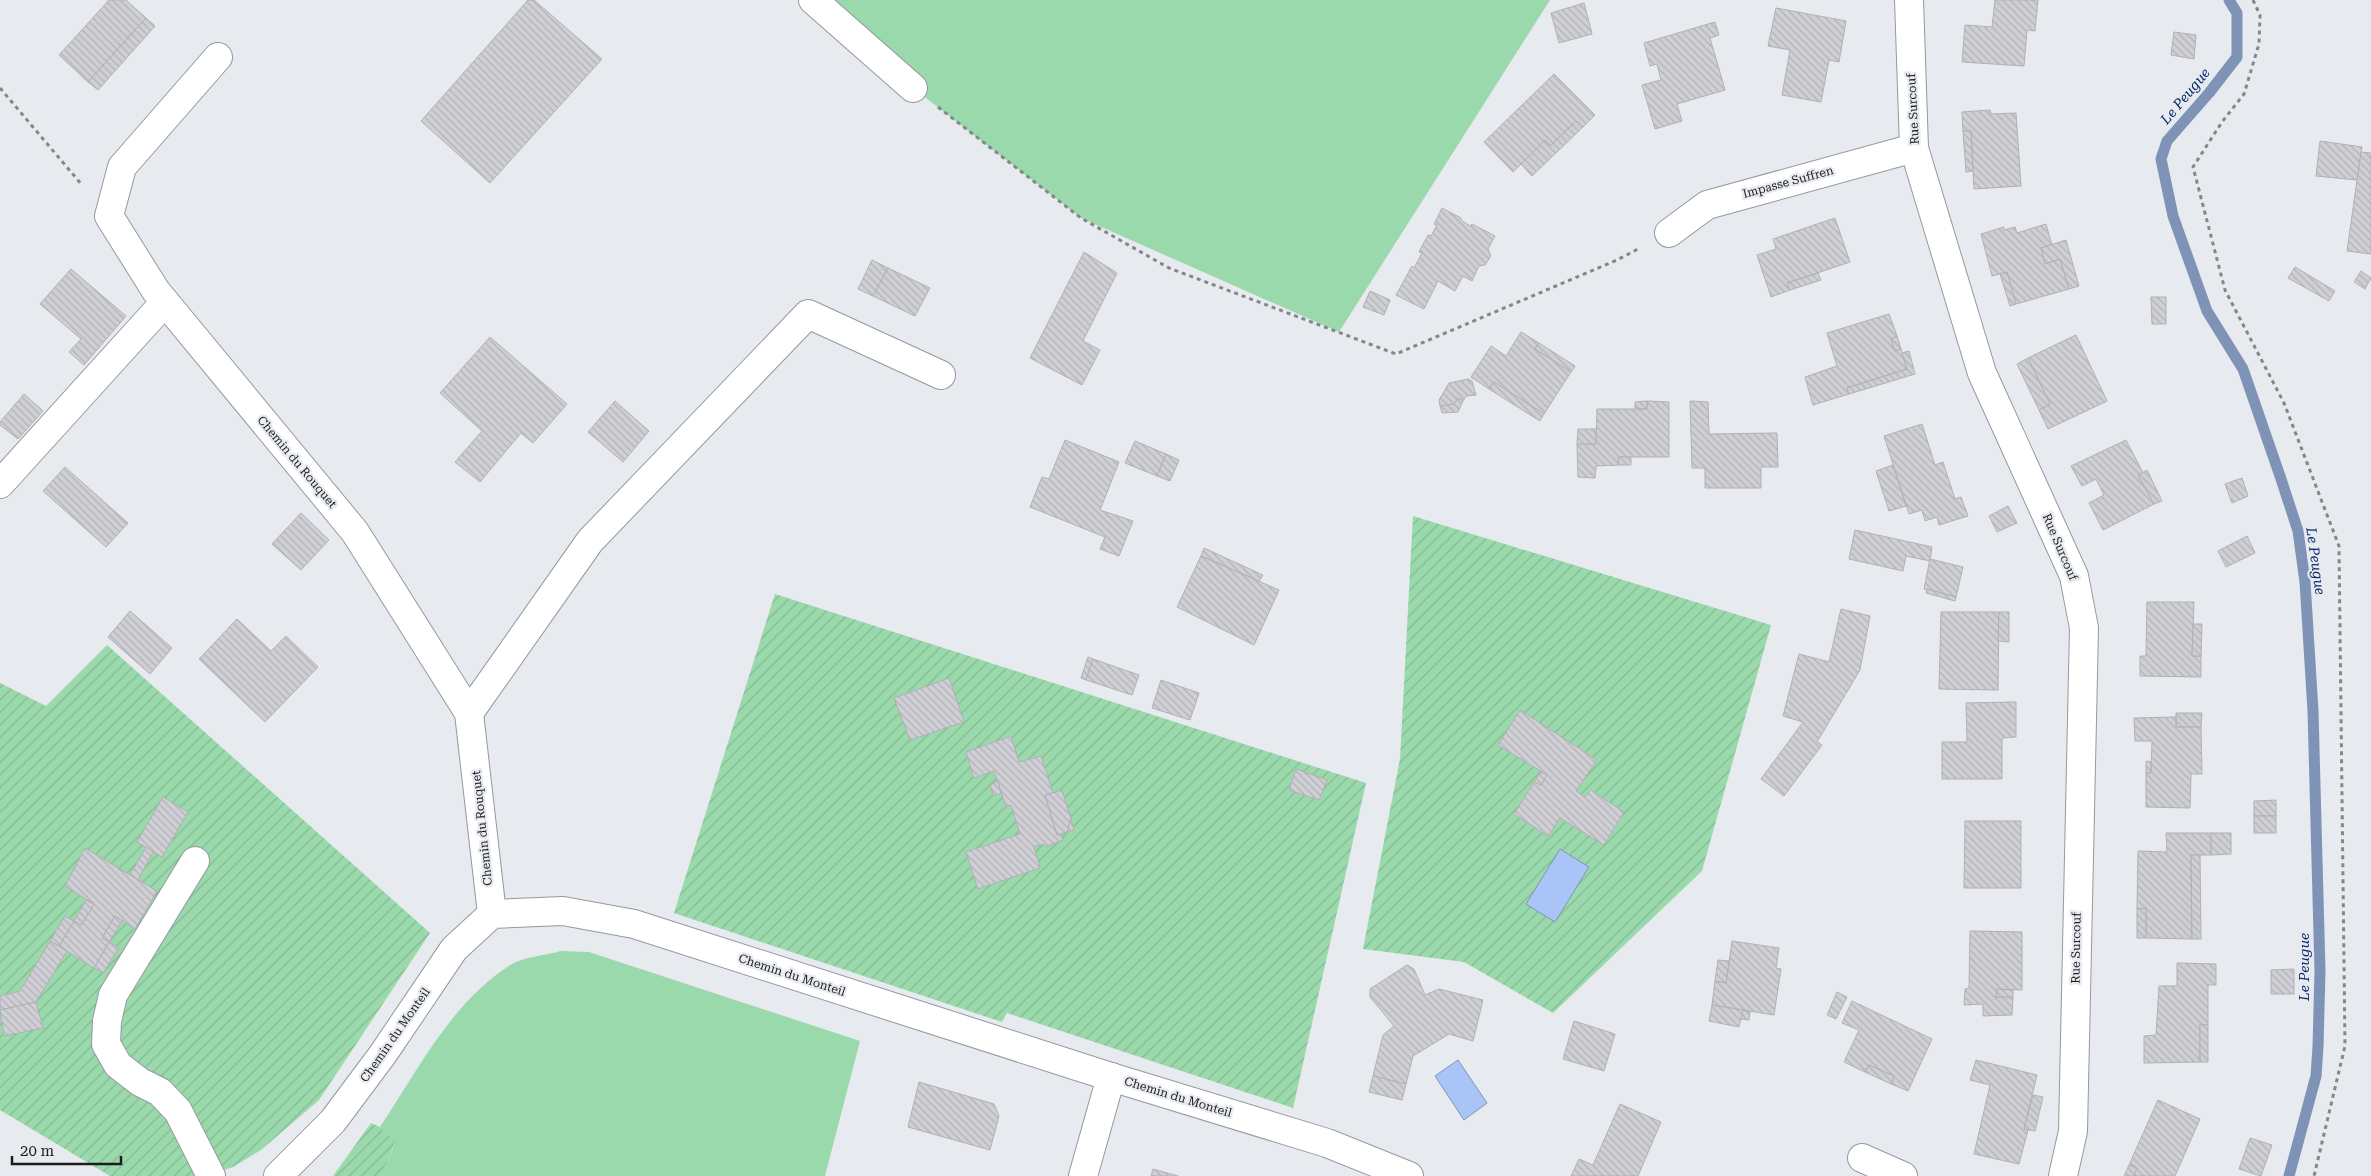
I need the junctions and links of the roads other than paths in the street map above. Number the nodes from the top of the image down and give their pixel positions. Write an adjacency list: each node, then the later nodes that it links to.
1 (814, 0): 4 (street)
2 (1909, 0): 5 (street, Rue Surcouf)
3 (218, 56): 7 (street, Chemin du Rouquet)
4 (913, 88)
5 (1914, 148): 6 (street, Impasse Suffren); 20 (street, Rue Surcouf)
6 (1669, 233)
7 (165, 302): 9 (street); 10 (street, Chemin du Rouquet)
8 (941, 375): 10 (street)
9 (0, 484)
10 (469, 713): 12 (street, Chemin du Rouquet)
11 (195, 861): 15 (street)
12 (492, 914): 13 (street, Chemin du Monteil); 16 (street, Chemin du Monteil)
13 (1111, 1076): 17 (street); 18 (street, Chemin du Monteil)
14 (1862, 1158): 19 (street)
15 (211, 1176)
16 (278, 1176)
17 (1083, 1176)
18 (1409, 1176)
19 (1903, 1176)
20 (2063, 1176)

